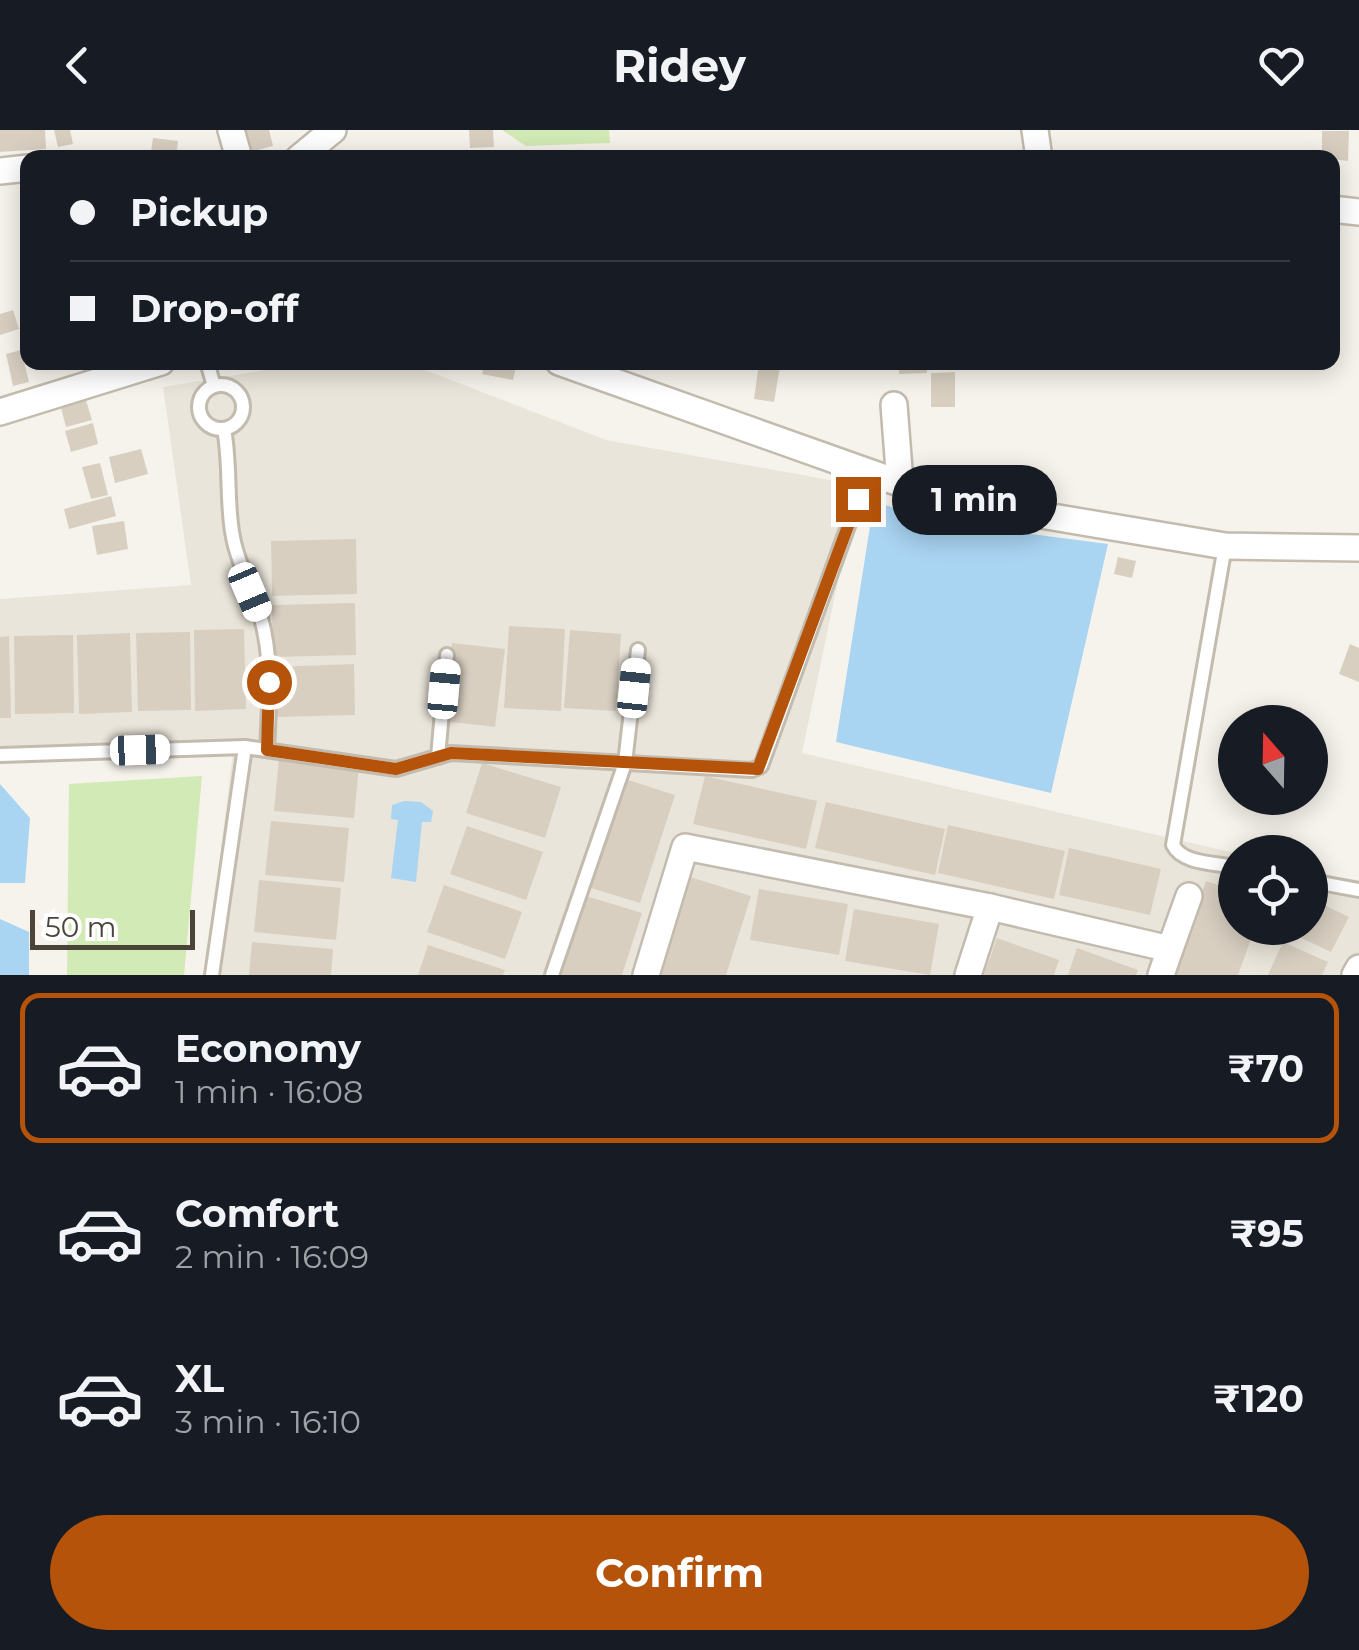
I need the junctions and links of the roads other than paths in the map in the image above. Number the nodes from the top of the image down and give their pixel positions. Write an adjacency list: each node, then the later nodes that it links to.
1 (333, 130): 2 (street)
2 (309, 150)
3 (135, 370): 8 (street)
4 (209, 370): 6 (lane)
5 (582, 370): 10 (street)
6 (214, 386): 9 (lane); 9 (lane)
7 (894, 404): 11 (street)
8 (0, 412)
9 (224, 428): 17 (lane)
10 (868, 471): 11 (street); 20 (lane)
11 (900, 484): 12 (street)
12 (1224, 546): 13 (street); 21 (lane)
13 (1359, 548)
14 (638, 650): 20 (lane)
15 (447, 655): 19 (lane)
16 (245, 747): 17 (lane); 18 (lane); 28 (lane)
17 (267, 750): 19 (lane)
18 (0, 754)
19 (438, 757): 20 (lane)
20 (624, 763): 29 (lane)
21 (1218, 864)
22 (1328, 884): 23 (lane)
23 (1359, 890)
24 (1189, 896): 26 (street)
25 (990, 907): 26 (street); 30 (street); 31 (street)
26 (1170, 948): 32 (street)
27 (1359, 968): 33 (street)
28 (212, 975)
29 (552, 975)
30 (646, 975)
31 (968, 975)
32 (1161, 975)
33 (1356, 975)

